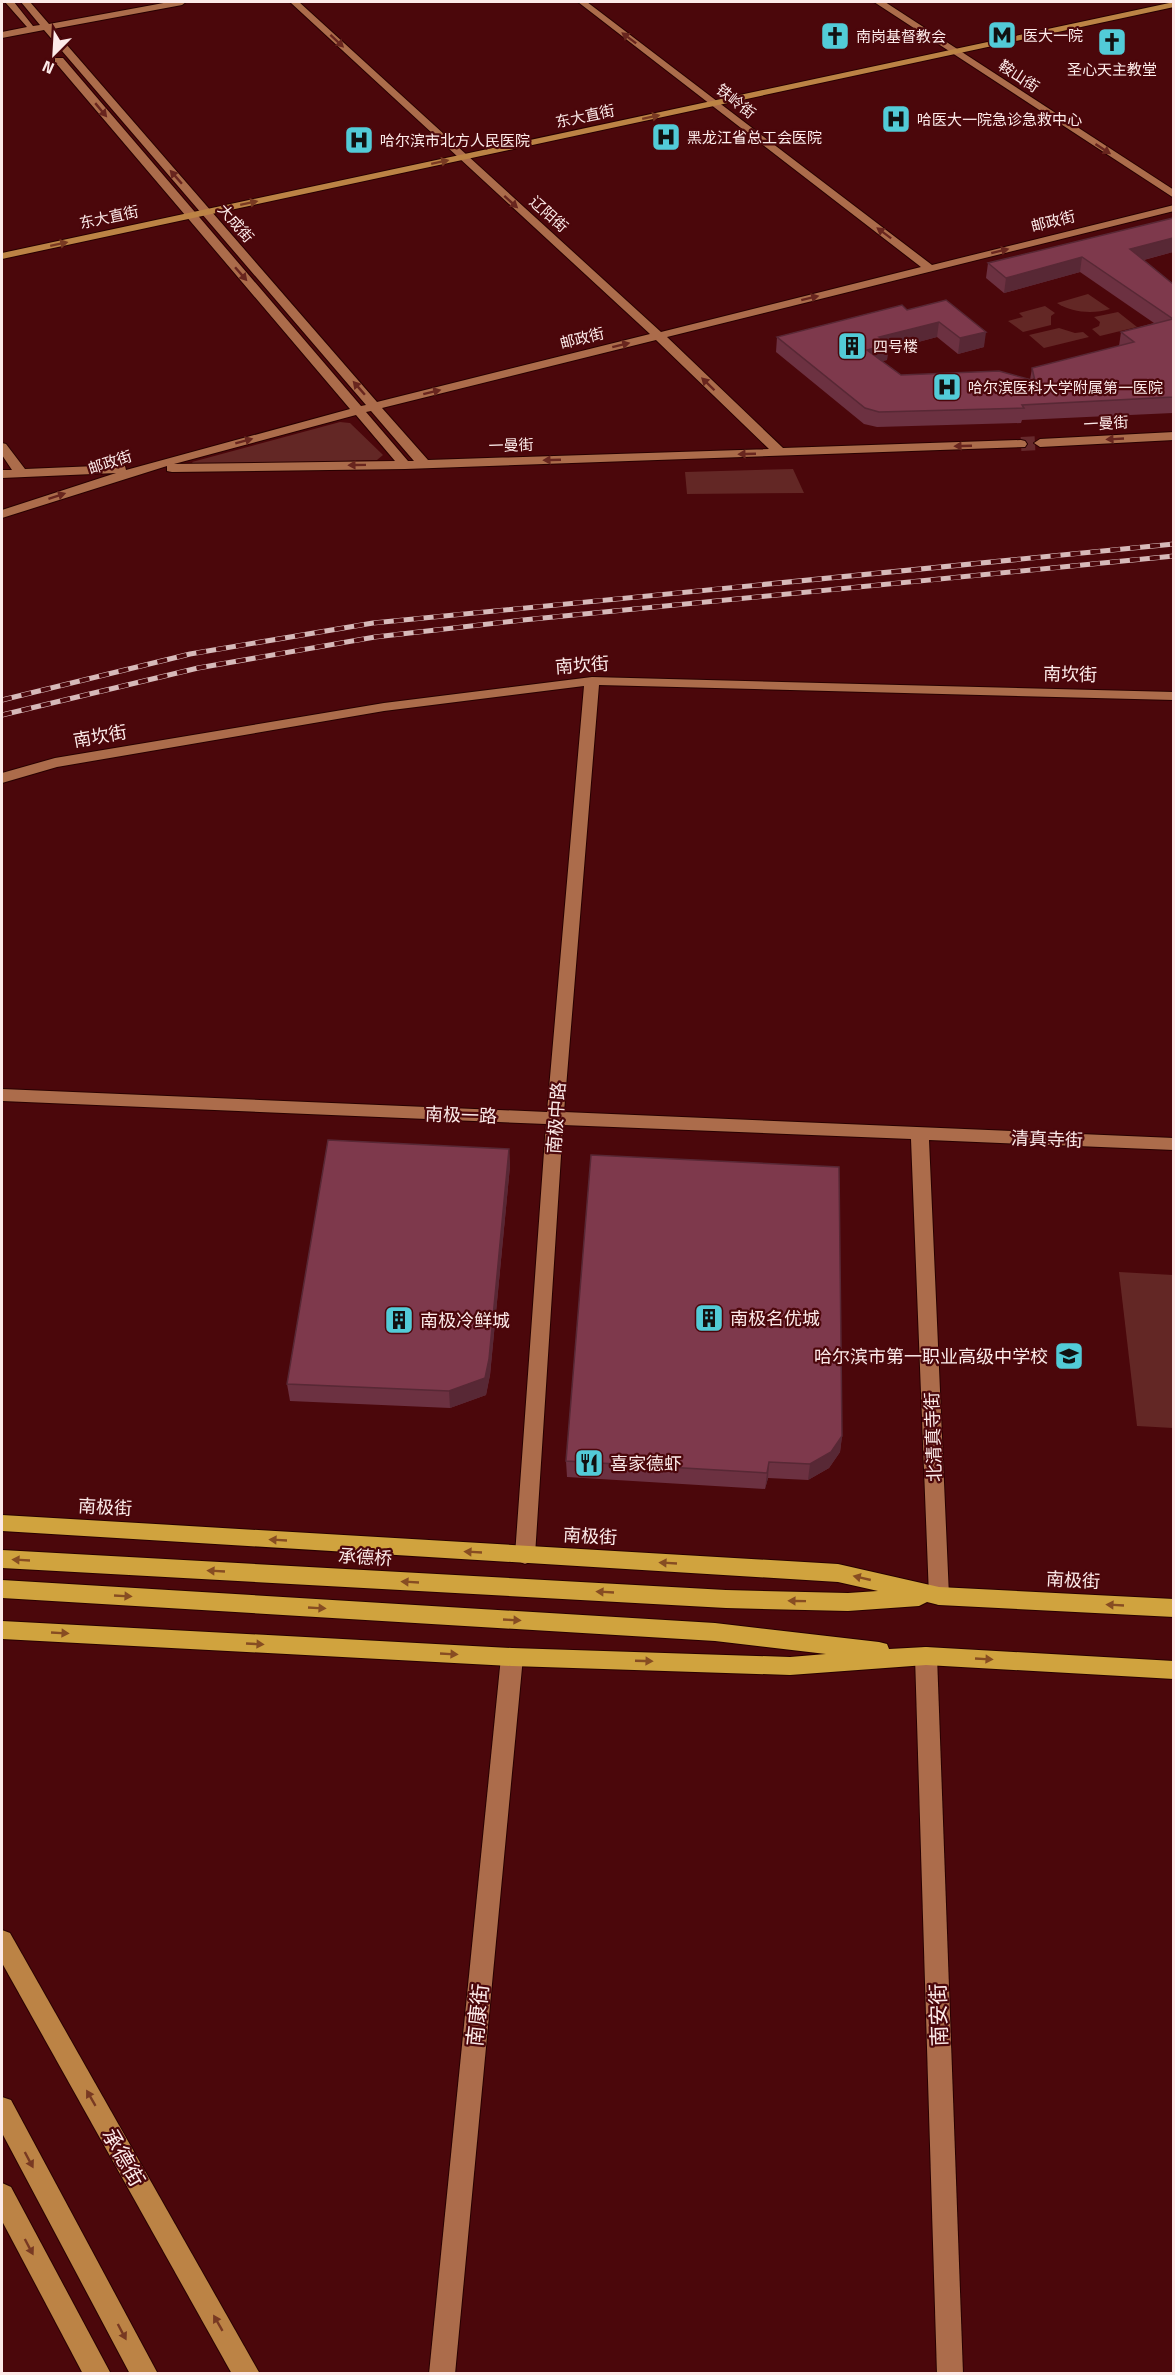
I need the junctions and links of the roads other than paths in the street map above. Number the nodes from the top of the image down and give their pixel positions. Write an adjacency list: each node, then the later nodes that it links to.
1 (9, 2): 11 (street, 大成街)
2 (25, 2): 11 (street, 大成街)
3 (144, 2): 11 (street)
4 (182, 2): 11 (street)
5 (294, 2): 17 (street, 辽阳街, one-way to 17)
6 (582, 2): 15 (street, 铁岭街, one-way to 6)
7 (879, 2): 13 (street, 鞍山街)
8 (1139, 2): 13 (main road, 东大直街)
9 (1173, 4): 14 (main road, 东大直街)
10 (2, 28): 11 (street)
11 (39, 31): 12 (street); 21 (street, 大成街, one-way to 11); 22 (street, 大成街, one-way to 22)
12 (2, 35)
13 (942, 43): 14 (street, 鞍山街); 15 (main road, 东大直街)
14 (956, 52): 16 (main road, 东大直街); 20 (street, 鞍山街, one-way to 20)
15 (703, 95): 16 (street, 铁岭街); 17 (main road, 东大直街)
16 (715, 104): 18 (main road, 东大直街, one-way to 16); 27 (street, 铁岭街, one-way to 16)
17 (453, 148): 18 (street, 辽阳街); 19 (main road, 东大直街)
18 (462, 157): 24 (main road, 东大直街, one-way to 18); 28 (street, 辽阳街, one-way to 28)
19 (313, 177)
20 (1173, 195)
21 (203, 200): 22 (main road); 24 (street, 大成街)
22 (176, 206): 25 (street, 大成街)
23 (1173, 208): 27 (street, 邮政街, one-way to 23)
24 (207, 212): 25 (main road, 东大直街); 29 (street, 大成街, one-way to 24)
25 (191, 216): 26 (main road, 东大直街, one-way to 25); 30 (street, 大成街, one-way to 30)
26 (2, 256)
27 (930, 269): 28 (street, 邮政街, one-way to 27)
28 (658, 336): 29 (street, 邮政街, one-way to 28); 35 (street, 辽阳街, one-way to 28)
29 (375, 406): 30 (street, 邮政街); 36 (street, 大成街)
30 (358, 411): 37 (street, 大成街); 38 (street, 邮政街, one-way to 30)
31 (1173, 436): 32 (street, 一曼街, one-way to 32)
32 (1040, 443)
33 (1021, 444): 35 (street, 一曼街, one-way to 35)
34 (2, 447): 39 (street)
35 (781, 453): 36 (street, 一曼街, one-way to 36)
36 (424, 464): 37 (street, 一曼街)
37 (405, 465): 38 (street, 一曼街, one-way to 38)
38 (145, 468): 39 (street, 一曼街); 41 (street, 邮政街, one-way to 38)
39 (21, 473): 40 (street, 一曼街)
40 (2, 474)
41 (2, 514)
42 (592, 681): 43 (street, 南坎街); 44 (street, 南坎街); 46 (street, 南极中路)
43 (1173, 696)
44 (2, 778)
45 (2, 1095): 46 (street, 南极一路)
46 (555, 1119): 47 (street, 南极一路); 50 (street, 南极中路)
47 (920, 1134): 48 (street, 清真寺街); 53 (street, 北清真寺街)
48 (1173, 1144)
49 (2, 1523): 50 (highway, 南极街, one-way to 49)
50 (525, 1555): 53 (highway, 南极街, one-way to 50)
51 (2, 1559): 53 (highway, 承德桥, one-way to 51)
52 (2, 1589): 56 (highway, one-way to 56)
53 (939, 1596): 54 (highway, 南极街, one-way to 53)
54 (1173, 1608)
55 (2, 1630): 57 (highway, one-way to 57)
56 (926, 1656): 57 (highway, one-way to 56); 58 (highway, one-way to 58); 66 (street, 南安街)
57 (512, 1657): 65 (street, 南康街)
58 (1173, 1670)
59 (2, 1941): 64 (main road, 承德街, one-way to 59)
60 (2, 2109): 63 (main road, one-way to 63)
61 (2, 2196): 62 (main road, one-way to 62)
62 (98, 2373)
63 (145, 2373)
64 (247, 2373)
65 (442, 2373)
66 (950, 2373)

